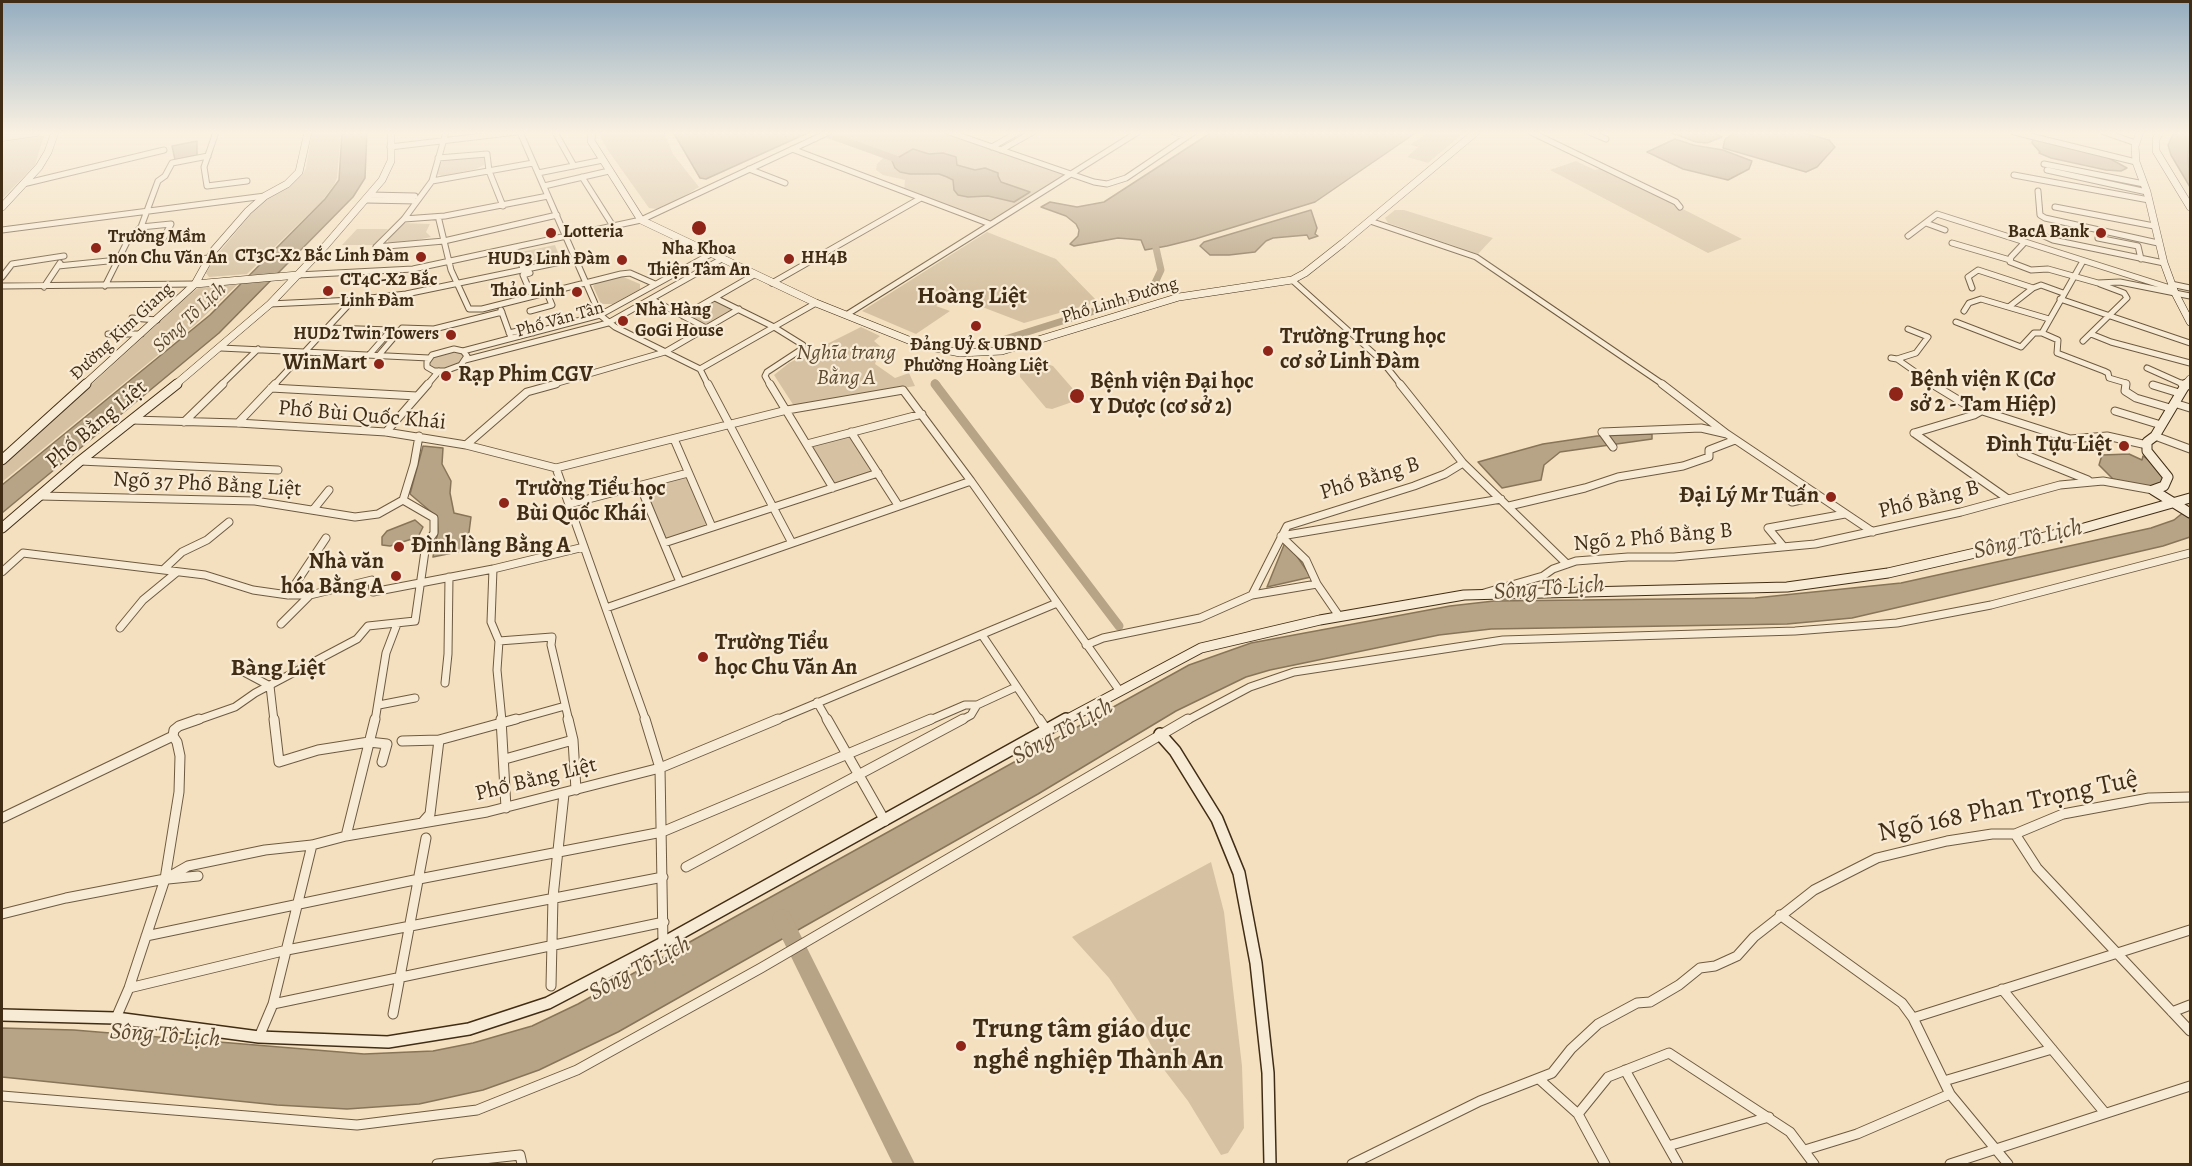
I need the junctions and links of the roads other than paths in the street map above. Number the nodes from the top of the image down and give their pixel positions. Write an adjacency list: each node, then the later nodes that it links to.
1 (21, 186): 28 (street)
2 (156, 186): 33 (street)
3 (283, 186): 21 (street, Đường Kim Giang)
4 (377, 186): 23 (street, Phố Bằng Liệt)
5 (428, 186): 25 (street)
6 (495, 186): 27 (street)
7 (544, 186): 22 (street)
8 (588, 186): 42 (street)
9 (619, 186): 37 (street)
10 (712, 186): 37 (street)
11 (890, 186): 24 (street)
12 (1050, 186): 41 (street)
13 (1413, 186): 38 (street, Phố Linh Đường)
14 (1644, 186): 29 (street)
15 (2076, 186): 26 (street)
16 (2137, 186): 19 (street)
17 (2139, 186): 19 (street)
18 (2178, 186): 31 (street)
19 (2146, 188): 26 (street)
20 (2038, 191): 51 (street)
21 (265, 196): 33 (street); 59 (street, Đường Kim Giang)
22 (548, 196): 27 (street); 34 (street)
23 (368, 197): 25 (street); 74 (street, Phố Bằng Liệt)
24 (921, 198): 41 (street); 80 (street)
25 (418, 199): 35 (street)
26 (2149, 200): 43 (street)
27 (503, 206): 32 (street)
28 (2, 207)
29 (1680, 207)
30 (2055, 207): 39 (street)
31 (2190, 207)
32 (490, 208): 35 (street); 36 (street)
33 (144, 212): 44 (street); 45 (street)
34 (557, 215): 49 (street); 52 (street)
35 (404, 219): 36 (street); 52 (street)
36 (439, 220): 52 (street)
37 (641, 220): 42 (street); 58 (street, Phố Linh Đường)
38 (1370, 221): 78 (street, Phố Linh Đường); 161 (street)
39 (2130, 222): 43 (street); 51 (street)
40 (1926, 223): 46 (street); 48 (street); 53 (street)
41 (990, 224): 110 (street)
42 (613, 226): 49 (street)
43 (2154, 226): 56 (street)
44 (141, 227): 54 (street); 62 (street)
45 (2, 230)
46 (1946, 230)
47 (2042, 235): 61 (street)
48 (1908, 236)
49 (566, 237): 57 (street); 60 (street)
50 (2098, 238): 61 (street)
51 (2134, 238): 56 (street)
52 (444, 241): 67 (street)
53 (2025, 242): 65 (street); 66 (street)
54 (161, 243)
55 (1952, 243): 65 (street)
56 (2158, 243): 68 (street)
57 (515, 248): 67 (street); 73 (street)
58 (709, 255): 64 (street, Phố Linh Đường); 83 (street, Phố Văn Tân)
59 (209, 258): 63 (street); 82 (street, Đường Kim Giang)
60 (575, 258): 70 (street); 79 (street)
61 (2141, 259): 68 (street)
62 (118, 260): 69 (street); 86 (street)
63 (191, 260)
64 (720, 260): 75 (street, Phố Linh Đường); 97 (street, Phố Văn Tân)
65 (2010, 260): 77 (street)
66 (2083, 261): 77 (street); 91 (street)
67 (449, 263): 74 (street); 84 (street)
68 (2164, 263): 91 (street)
69 (58, 266): 71 (street); 87 (street)
70 (544, 266): 73 (street); 94 (street)
71 (9, 269): 72 (street); 76 (street)
72 (2, 270)
73 (524, 270): 84 (street)
74 (298, 275): 82 (street); 101 (street, Phố Bằng Liệt)
75 (754, 275): 80 (street, Phố Linh Đường); 96 (street)
76 (2, 277)
77 (2073, 277): 81 (street); 93 (street)
78 (1292, 280): 110 (street, Phố Linh Đường); 174 (street, Phố Bằng B)
79 (586, 283): 83 (street); 92 (street); 109 (street)
80 (772, 283): 100 (street, Phố Linh Đường)
81 (2098, 283): 91 (street); 112 (street)
82 (195, 284): 86 (street); 115 (street, Đường Kim Giang)
83 (655, 284): 109 (street, Phố Văn Tân)
84 (457, 285): 99 (street); 102 (street)
85 (2, 286): 87 (street)
86 (105, 286): 87 (street)
87 (44, 287)
88 (1972, 288): 89 (street)
89 (2033, 288): 93 (street); 103 (street)
90 (2190, 288): 91 (street)
91 (2173, 289): 95 (street); 105 (street)
92 (547, 292): 94 (street); 106 (street)
93 (2063, 293): 98 (street)
94 (532, 296): 102 (street)
95 (2190, 296)
96 (715, 298): 104 (street); 111 (street)
97 (651, 299): 111 (street); 118 (street, Phố Văn Tân)
98 (2060, 299): 112 (street); 114 (street)
99 (353, 300): 101 (street); 120 (street)
100 (816, 303): 110 (street, Phố Linh Đường); 119 (street)
101 (270, 304): 130 (street, Phố Bằng Liệt)
102 (498, 304): 108 (street)
103 (2010, 306): 107 (street); 114 (street)
104 (739, 309): 119 (street); 121 (street)
105 (2187, 310): 117 (street)
106 (530, 311)
107 (1964, 311)
108 (502, 312): 123 (street); 136 (street)
109 (600, 315): 118 (street); 123 (street, Phố Văn Tân)
110 (846, 315)
111 (683, 316): 121 (street)
112 (2107, 317): 127 (street); 129 (street)
113 (132, 318): 115 (street)
114 (2049, 319): 124 (street)
115 (157, 320): 126 (street, Đường Kim Giang)
116 (1956, 322): 124 (street)
117 (2190, 322)
118 (608, 323): 134 (street); 138 (street, Phố Văn Tân)
119 (774, 327): 141 (street); 150 (street)
120 (328, 328): 132 (street); 135 (street)
121 (706, 328): 134 (street)
122 (1908, 329): 151 (street)
123 (533, 333): 133 (street, Phố Văn Tân)
124 (2042, 333): 148 (street)
125 (108, 334): 126 (street)
126 (141, 334): 172 (street, Đường Kim Giang)
127 (2091, 334): 128 (street); 139 (street)
128 (2083, 341)
129 (2190, 343)
130 (221, 348): 131 (street, Phố Văn Tân); 154 (street, Phố Bằng Liệt)
131 (258, 349): 132 (street, Phố Văn Tân); 155 (street)
132 (305, 351): 135 (street, Phố Văn Tân); 145 (street)
133 (463, 351): 137 (street, Phố Văn Tân); 138 (street)
134 (665, 352): 141 (street); 167 (street)
135 (369, 355): 136 (street, Phố Văn Tân)
136 (379, 356): 137 (street, Phố Văn Tân)
137 (429, 358): 142 (street)
138 (465, 360): 142 (street, Phố Văn Tân)
139 (2190, 363)
140 (2147, 368): 143 (street)
141 (700, 369): 157 (street)
142 (439, 371): 147 (street)
143 (2189, 384): 146 (street)
144 (2153, 385): 146 (street)
145 (271, 388): 147 (street); 156 (street)
146 (2179, 393): 148 (street)
147 (417, 396): 159 (street)
148 (2172, 406): 149 (street); 158 (street)
149 (2190, 408)
150 (787, 410): 153 (street); 157 (street); 166 (street)
151 (1983, 410): 168 (street); 190 (street)
152 (2115, 411): 158 (street)
153 (922, 414): 160 (street); 180 (street)
154 (131, 420): 155 (street, Phố Bùi Quốc Khái); 173 (street, Phố Bằng Liệt)
155 (184, 422): 156 (street, Phố Bùi Quốc Khái)
156 (238, 423): 159 (street, Phố Bùi Quốc Khái)
157 (729, 424): 164 (street); 196 (street)
158 (2161, 424): 163 (street)
159 (386, 432): 162 (street, Phố Bùi Quốc Khái)
160 (851, 432): 166 (street); 178 (street)
161 (1727, 434): 165 (street, Phố Bằng B); 169 (street, Phố Bằng B)
162 (419, 436): 167 (street, Phố Bùi Quốc Khái); 191 (street)
163 (2155, 436): 168 (street); 170 (street)
164 (674, 439): 175 (street); 177 (street)
165 (1735, 440): 187 (street, Phố Bằng B); 195 (street)
166 (807, 444): 182 (street)
167 (466, 445): 175 (street, Phố Bùi Quốc Khái)
168 (2147, 445): 184 (street)
169 (1613, 447)
170 (2190, 449)
171 (2021, 453): 179 (street)
172 (2, 460)
173 (80, 461): 176 (street); 186 (street, Phố Bằng Liệt)
174 (1463, 463): 189 (street); 204 (street, Phố Bằng B)
175 (556, 468): 192 (street)
176 (278, 470)
177 (688, 473): 181 (street); 201 (street)
178 (878, 473): 182 (street); 194 (street)
179 (2090, 481): 184 (street); 190 (street, Phố Bằng B)
180 (971, 482): 194 (street); 224 (street)
181 (640, 486): 192 (street); 206 (street)
182 (833, 488): 196 (street)
183 (329, 490): 197 (street)
184 (2153, 490): 193 (street)
185 (1781, 491): 187 (street)
186 (40, 496): 197 (street, Ngõ 37 Phố Bằng Liệt); 202 (street, Phố Bằng Liệt)
187 (1818, 496): 199 (street, Phố Bằng B)
188 (2190, 498): 193 (street)
189 (1501, 499): 195 (street); 204 (street)
190 (2008, 499): 203 (street, Phố Bằng B)
191 (404, 500): 197 (street, Ngõ 37 Phố Bằng Liệt); 217 (street)
192 (569, 504): 209 (street)
193 (2175, 504): 198 (street); 220 (street)
194 (898, 505): 207 (street)
195 (1509, 506): 211 (street)
196 (773, 507): 201 (street); 207 (street)
197 (313, 510)
198 (2188, 511)
199 (1845, 514): 203 (street, Phố Bằng B); 208 (street)
200 (229, 522): 212 (street)
201 (712, 527): 206 (street)
202 (2, 528)
203 (1873, 532): 208 (street, Ngõ 2 Phố Bằng B)
204 (1281, 536): 219 (street); 223 (street)
205 (326, 538): 221 (street)
206 (664, 543): 218 (street)
207 (792, 543): 218 (street)
208 (1783, 546): 211 (street, Ngõ 2 Phố Bằng B)
209 (584, 547): 213 (street); 225 (street)
210 (2190, 553): 245 (street)
211 (1567, 564): 220 (street, Ngõ 2 Phố Bằng B)
212 (164, 569): 214 (street); 215 (street)
213 (493, 569): 216 (street); 231 (street)
214 (2, 572)
215 (177, 572): 221 (street); 229 (street)
216 (449, 577): 217 (street); 234 (street)
217 (422, 582): 222 (street); 228 (street)
218 (680, 582): 225 (street)
219 (1317, 584): 223 (street); 226 (street)
220 (1482, 594): 226 (street, Ngõ 2 Phố Bằng B)
221 (288, 595): 222 (street)
222 (310, 595): 227 (street)
223 (1252, 595): 232 (street)
224 (1057, 603): 230 (street, Phố Bằng Liệt); 232 (street)
225 (606, 608): 254 (street)
226 (1339, 616): 237 (street, Ngõ 2 Phố Bằng B)
227 (281, 624)
228 (397, 624): 235 (street); 240 (street)
229 (120, 628)
230 (982, 635): 236 (street); 239 (street, Phố Bằng Liệt)
231 (499, 640): 242 (street); 243 (street)
232 (1086, 645): 237 (street)
233 (238, 669): 235 (street)
234 (445, 683)
235 (270, 686): 246 (street); 250 (street)
236 (1016, 687): 241 (street); 244 (street)
237 (1119, 690): 244 (street, Ngõ 2 Phố Bằng B)
238 (415, 698): 240 (street)
239 (817, 702): 251 (street); 254 (street, Phố Bằng Liệt)
240 (379, 705): 250 (street)
241 (978, 705): 251 (street); 255 (street)
242 (565, 706): 243 (street); 248 (street)
243 (501, 725): 247 (street); 252 (street)
244 (1047, 731): 261 (street, Ngõ 2 Phố Bằng B)
245 (1160, 734): 305 (street); 314 (street)
246 (173, 736): 260 (street); 272 (street)
247 (440, 740): 249 (street); 262 (street)
248 (573, 740): 252 (street); 256 (street)
249 (402, 741)
250 (369, 742): 253 (street); 265 (street)
251 (849, 755): 255 (street); 263 (street)
252 (505, 759): 259 (street)
253 (382, 762)
254 (660, 768): 256 (street, Phố Bằng Liệt); 263 (street)
255 (859, 773): 261 (street); 269 (street)
256 (576, 790): 257 (street, Phố Bằng Liệt)
257 (564, 794): 259 (street, Phố Bằng Liệt); 268 (street)
258 (2190, 797): 264 (street, Ngõ 168 Phan Trọng Tuệ)
259 (506, 808): 262 (street, Phố Bằng Liệt)
260 (2, 818)
261 (885, 821): 282 (street, Ngõ 2 Phố Bằng B)
262 (422, 823): 265 (street, Phố Bằng Liệt)
263 (662, 832): 268 (street); 271 (street)
264 (2015, 834): 277 (street, Ngõ 168 Phan Trọng Tuệ); 285 (street)
265 (346, 836): 267 (street, Phố Bằng Liệt)
266 (426, 838): 273 (street)
267 (312, 845): 272 (street, Phố Bằng Liệt); 275 (street)
268 (559, 854): 273 (street); 274 (street)
269 (686, 867)
270 (198, 876): 272 (street)
271 (663, 877): 274 (street); 278 (street)
272 (165, 879): 276 (street, Phố Bằng Liệt); 281 (street)
273 (419, 879): 275 (street); 279 (street)
274 (553, 897): 279 (street); 283 (street)
275 (297, 904): 281 (street); 284 (street)
276 (2, 914)
277 (1780, 915): 296 (street); 301 (street, Ngõ 168 Phan Trọng Tuệ)
278 (664, 922): 282 (street); 283 (street)
279 (411, 925): 284 (street); 286 (street)
280 (2190, 930): 285 (street)
281 (146, 936): 288 (street)
282 (663, 943): 298 (street, Ngõ 2 Phố Bằng B)
283 (551, 947): 286 (street); 287 (street)
284 (287, 950): 288 (street); 290 (street)
285 (2117, 953): 289 (street); 292 (street)
286 (402, 975): 290 (street); 293 (street)
287 (551, 986)
288 (129, 988): 295 (street)
289 (2002, 989): 296 (street); 299 (street)
290 (273, 1004): 298 (street)
291 (2190, 1005): 292 (street)
292 (2172, 1012): 297 (street)
293 (393, 1014)
294 (2, 1015): 295 (street, Ngõ 2 Phố Bằng B)
295 (116, 1018): 298 (street, Ngõ 2 Phố Bằng B)
296 (1914, 1018): 302 (street)
297 (2190, 1031)
298 (259, 1037)
299 (2052, 1049): 302 (street); 306 (street)
300 (1626, 1070): 307 (street); 308 (street); 309 (street)
301 (1539, 1079): 307 (street); 315 (street, Ngõ 168 Phan Trọng Tuệ)
302 (1944, 1081): 304 (street)
303 (2190, 1086): 306 (street)
304 (1950, 1094): 310 (street); 311 (street)
305 (2, 1096)
306 (2105, 1113): 311 (street)
307 (1578, 1114): 316 (street)
308 (1769, 1117): 309 (street); 310 (street)
309 (1668, 1146): 317 (street)
310 (1805, 1150): 318 (street)
311 (1996, 1151): 319 (street); 320 (street)
312 (437, 1164): 313 (street)
313 (522, 1164)
314 (1270, 1164)
315 (1352, 1164)
316 (1605, 1164)
317 (1678, 1164)
318 (1814, 1164)
319 (1950, 1164)
320 (2008, 1164)

